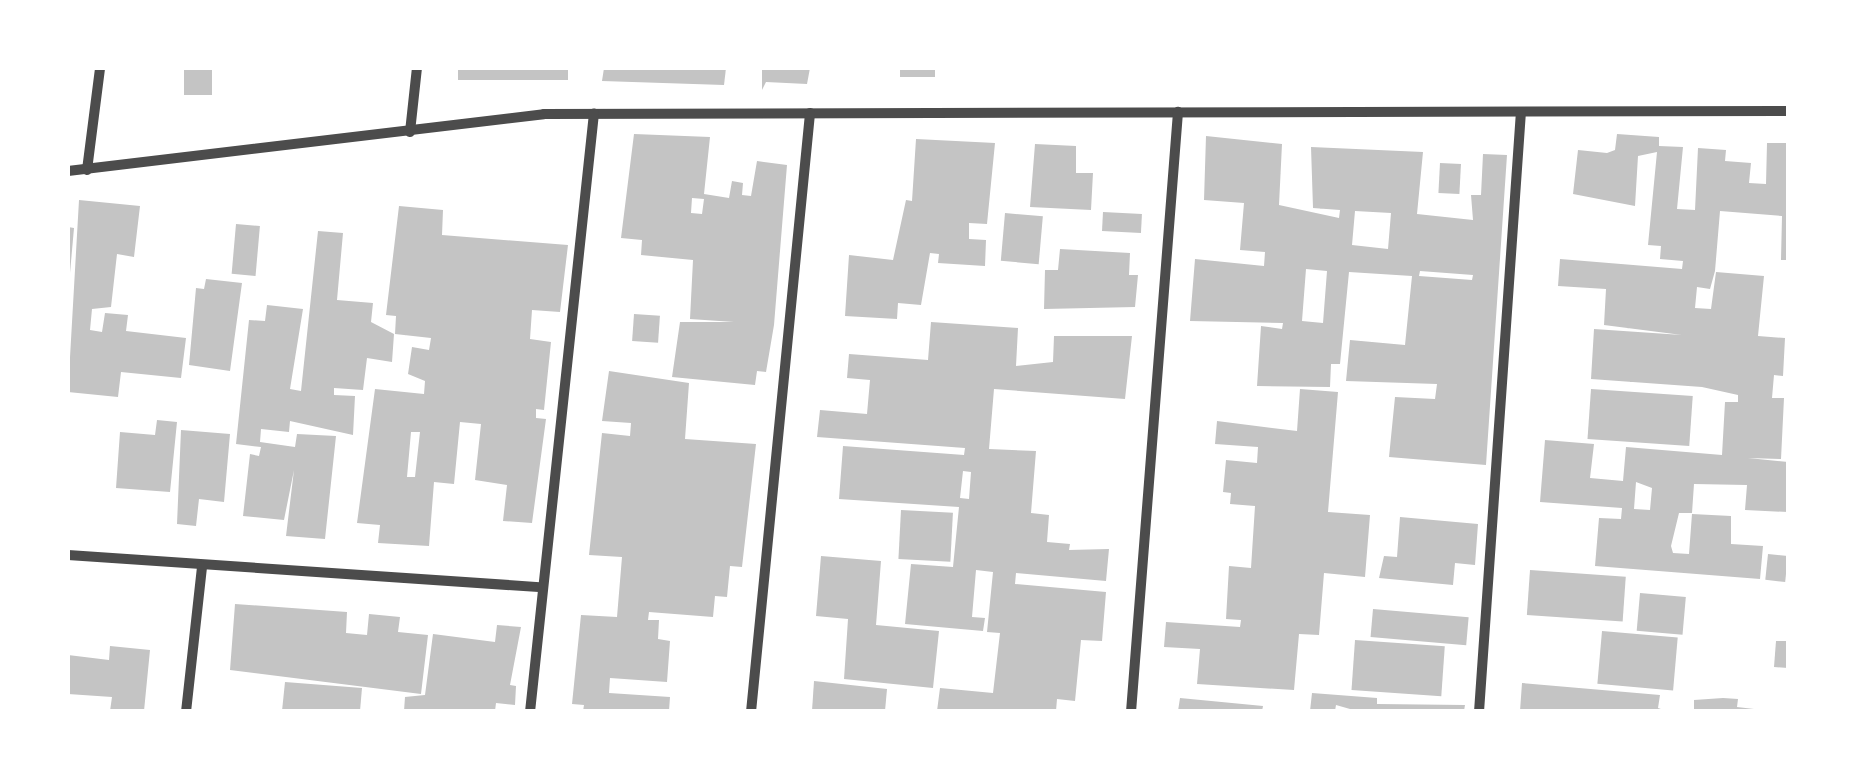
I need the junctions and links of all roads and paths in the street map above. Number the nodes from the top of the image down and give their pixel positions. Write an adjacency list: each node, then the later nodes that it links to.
1 (100, 68): 9 (street)
2 (417, 68): 8 (street)
3 (1788, 111): 5 (street)
4 (1178, 112): 5 (street); 6 (street); 17 (street)
5 (1521, 112): 18 (street)
6 (810, 113): 7 (street); 16 (street)
7 (594, 114): 8 (street); 13 (street)
8 (410, 132): 9 (street)
9 (87, 170): 10 (street)
10 (68, 172)
11 (68, 554): 12 (street)
12 (202, 566): 13 (street); 14 (street)
13 (544, 587): 15 (street)
14 (186, 712)
15 (530, 712)
16 (751, 712)
17 (1131, 712)
18 (1479, 712)

